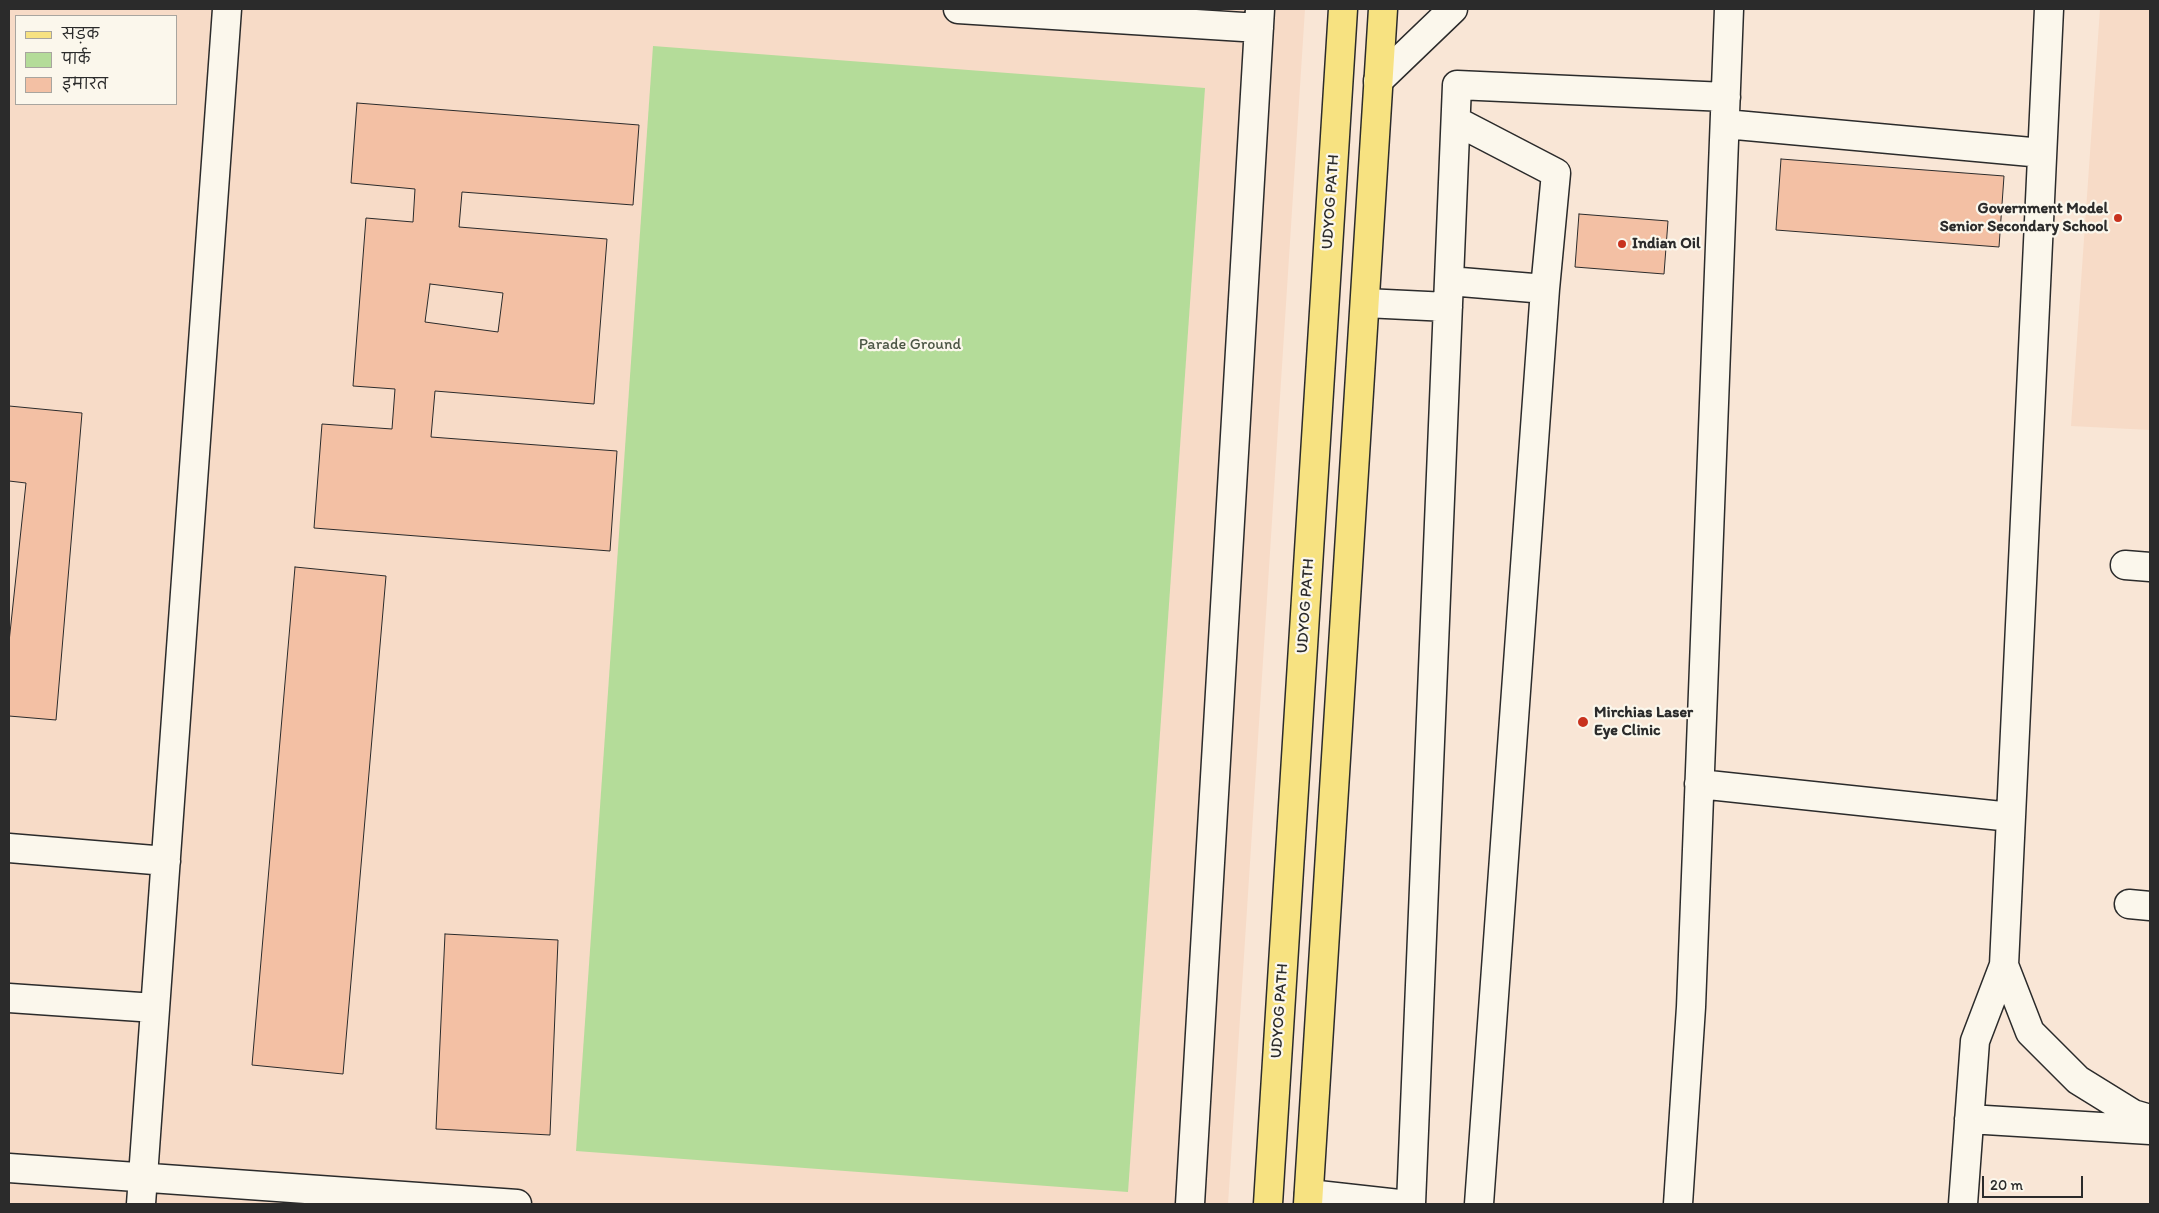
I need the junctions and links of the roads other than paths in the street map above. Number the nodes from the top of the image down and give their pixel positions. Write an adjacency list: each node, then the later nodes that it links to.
1 (227, 9): 20 (street)
2 (958, 9): 8 (street)
3 (1343, 9): 33 (main road, UDYOG PATH)
4 (1383, 9): 9 (main road)
5 (1454, 9): 9 (street)
6 (1729, 9): 10 (street)
7 (2049, 9): 13 (street)
8 (1260, 19): 32 (street)
9 (1378, 81): 16 (main road)
10 (1726, 97): 11 (street); 12 (street)
11 (1456, 121): 14 (street); 15 (street)
12 (1725, 124): 13 (street); 17 (street)
13 (2042, 153): 18 (street)
14 (1546, 289): 15 (street); 36 (street)
15 (1449, 294): 16 (street); 35 (street)
16 (1365, 303): 29 (main road)
17 (1699, 784): 18 (street); 37 (street)
18 (2011, 817): 21 (street)
19 (9, 848): 20 (street)
20 (166, 861): 23 (street)
21 (2004, 966): 24 (street); 25 (street)
22 (9, 998): 23 (street)
23 (155, 1008): 28 (street)
24 (1969, 1119): 26 (street); 38 (street)
25 (2150, 1119)
26 (2150, 1130)
27 (9, 1168): 28 (street)
28 (143, 1178): 30 (street); 31 (street)
29 (1309, 1199): 34 (street)
30 (141, 1204)
31 (517, 1204)
32 (1190, 1204)
33 (1268, 1204)
34 (1400, 1204)
35 (1411, 1204)
36 (1478, 1204)
37 (1678, 1204)
38 (1963, 1204)

